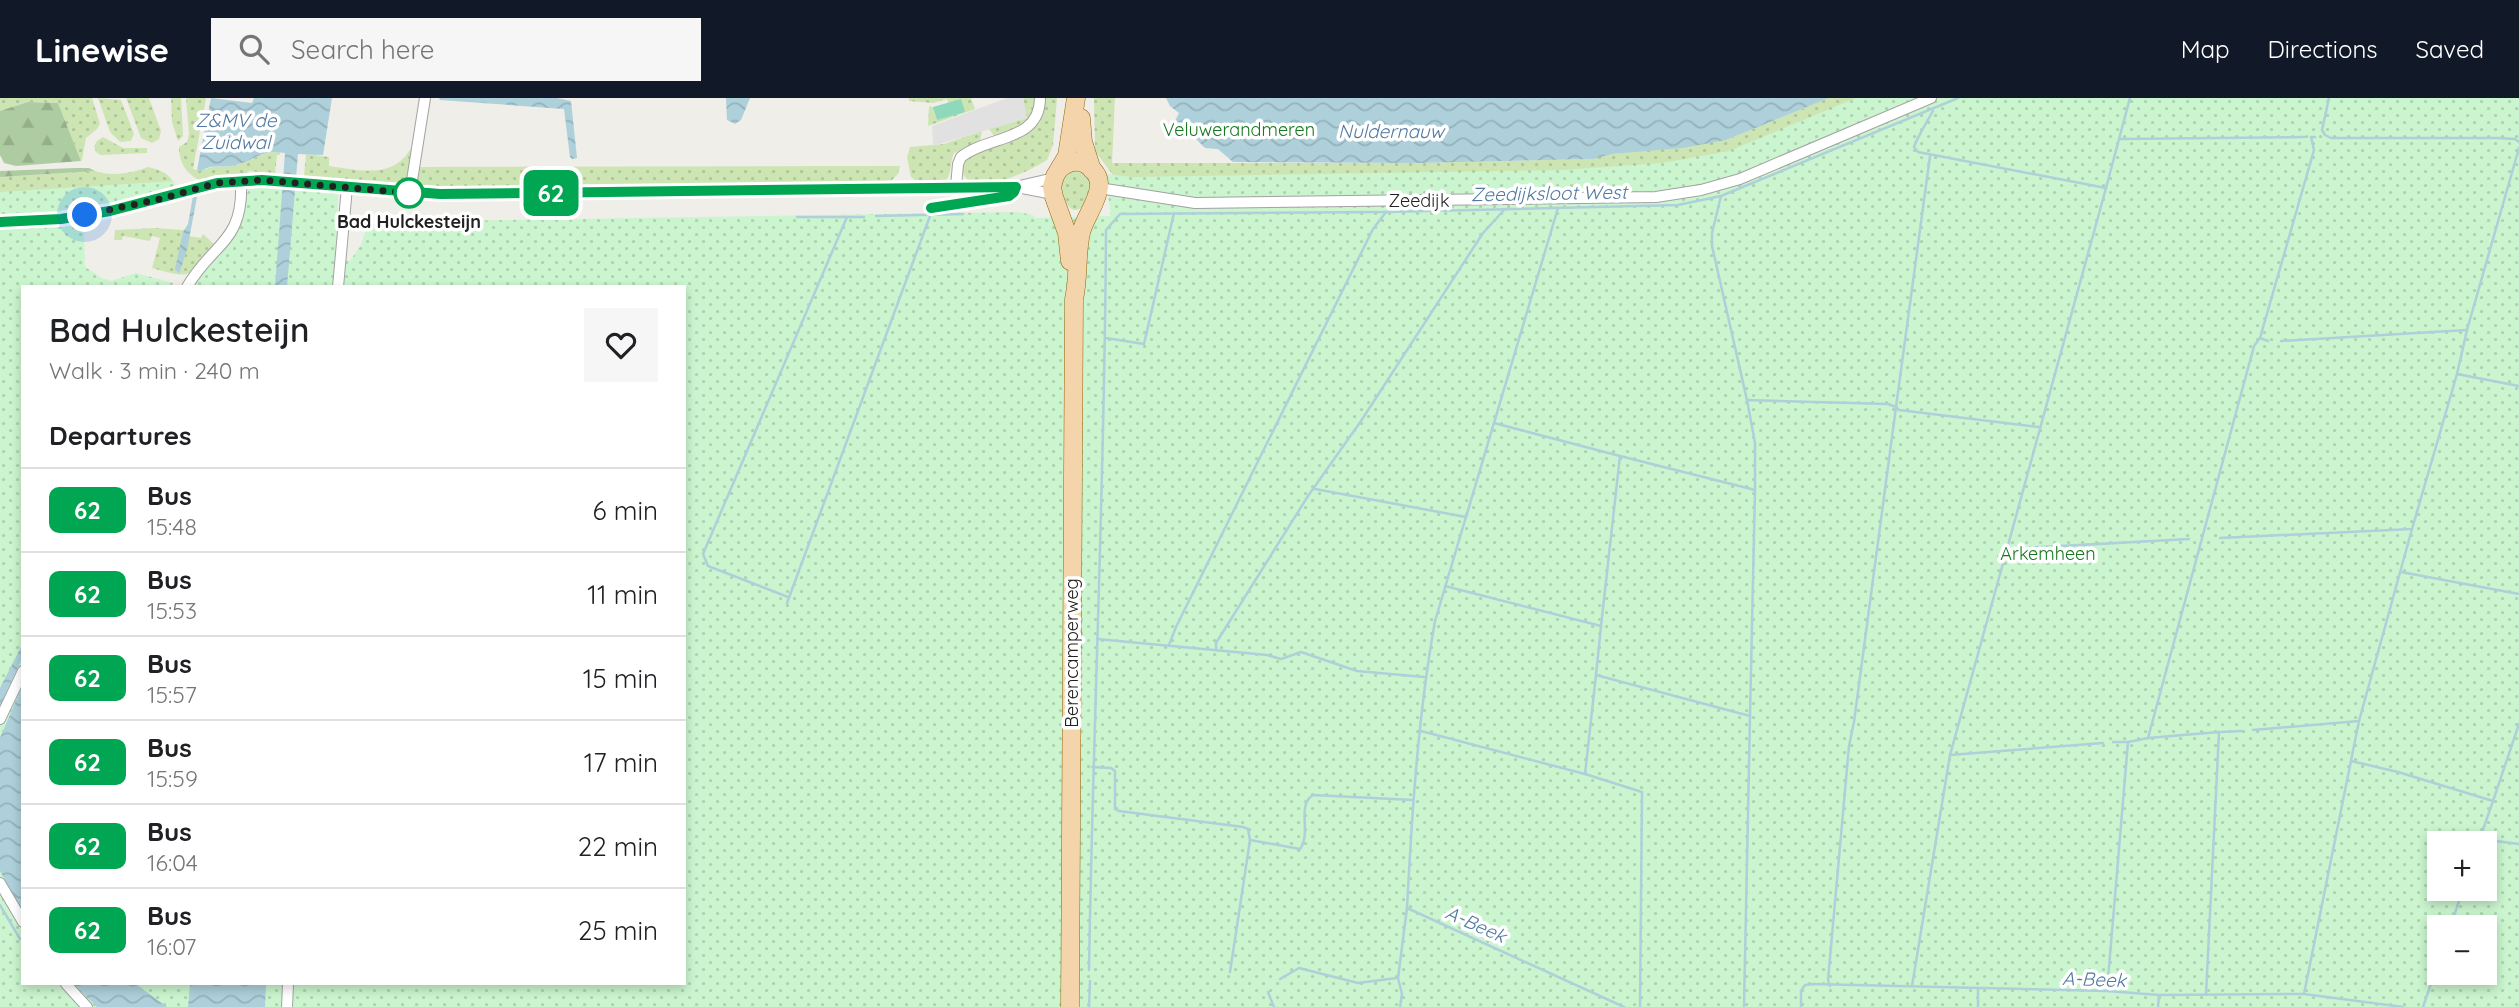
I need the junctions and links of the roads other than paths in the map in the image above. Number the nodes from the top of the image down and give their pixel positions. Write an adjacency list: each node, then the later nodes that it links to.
1 (425, 98): 12 (street)
2 (1040, 98): 8 (street)
3 (1078, 98): 5 (main road); 10 (main road)
4 (1931, 98): 11 (street, Zeedijk)
5 (1092, 170): 10 (main road); 11 (main road)
6 (241, 181): 7 (street); 15 (street); 16 (street)
7 (347, 187): 12 (street); 17 (street)
8 (956, 187): 9 (street); 12 (street)
9 (1016, 187): 10 (street); 13 (street)
10 (1056, 187): 14 (main road); 18 (main road, Berencamperweg)
11 (1099, 188): 14 (main road)
12 (410, 193)
13 (931, 208)
14 (1090, 212): 18 (main road, Berencamperweg)
15 (0, 222)
16 (189, 285)
17 (338, 285)
18 (1074, 299): 27 (main road, Berencamperweg)
19 (21, 675): 20 (street)
20 (0, 719)
21 (0, 883): 22 (street)
22 (21, 919)
23 (67, 985): 25 (street)
24 (288, 985): 26 (street)
25 (87, 1007)
26 (287, 1007)
27 (1070, 1007)

